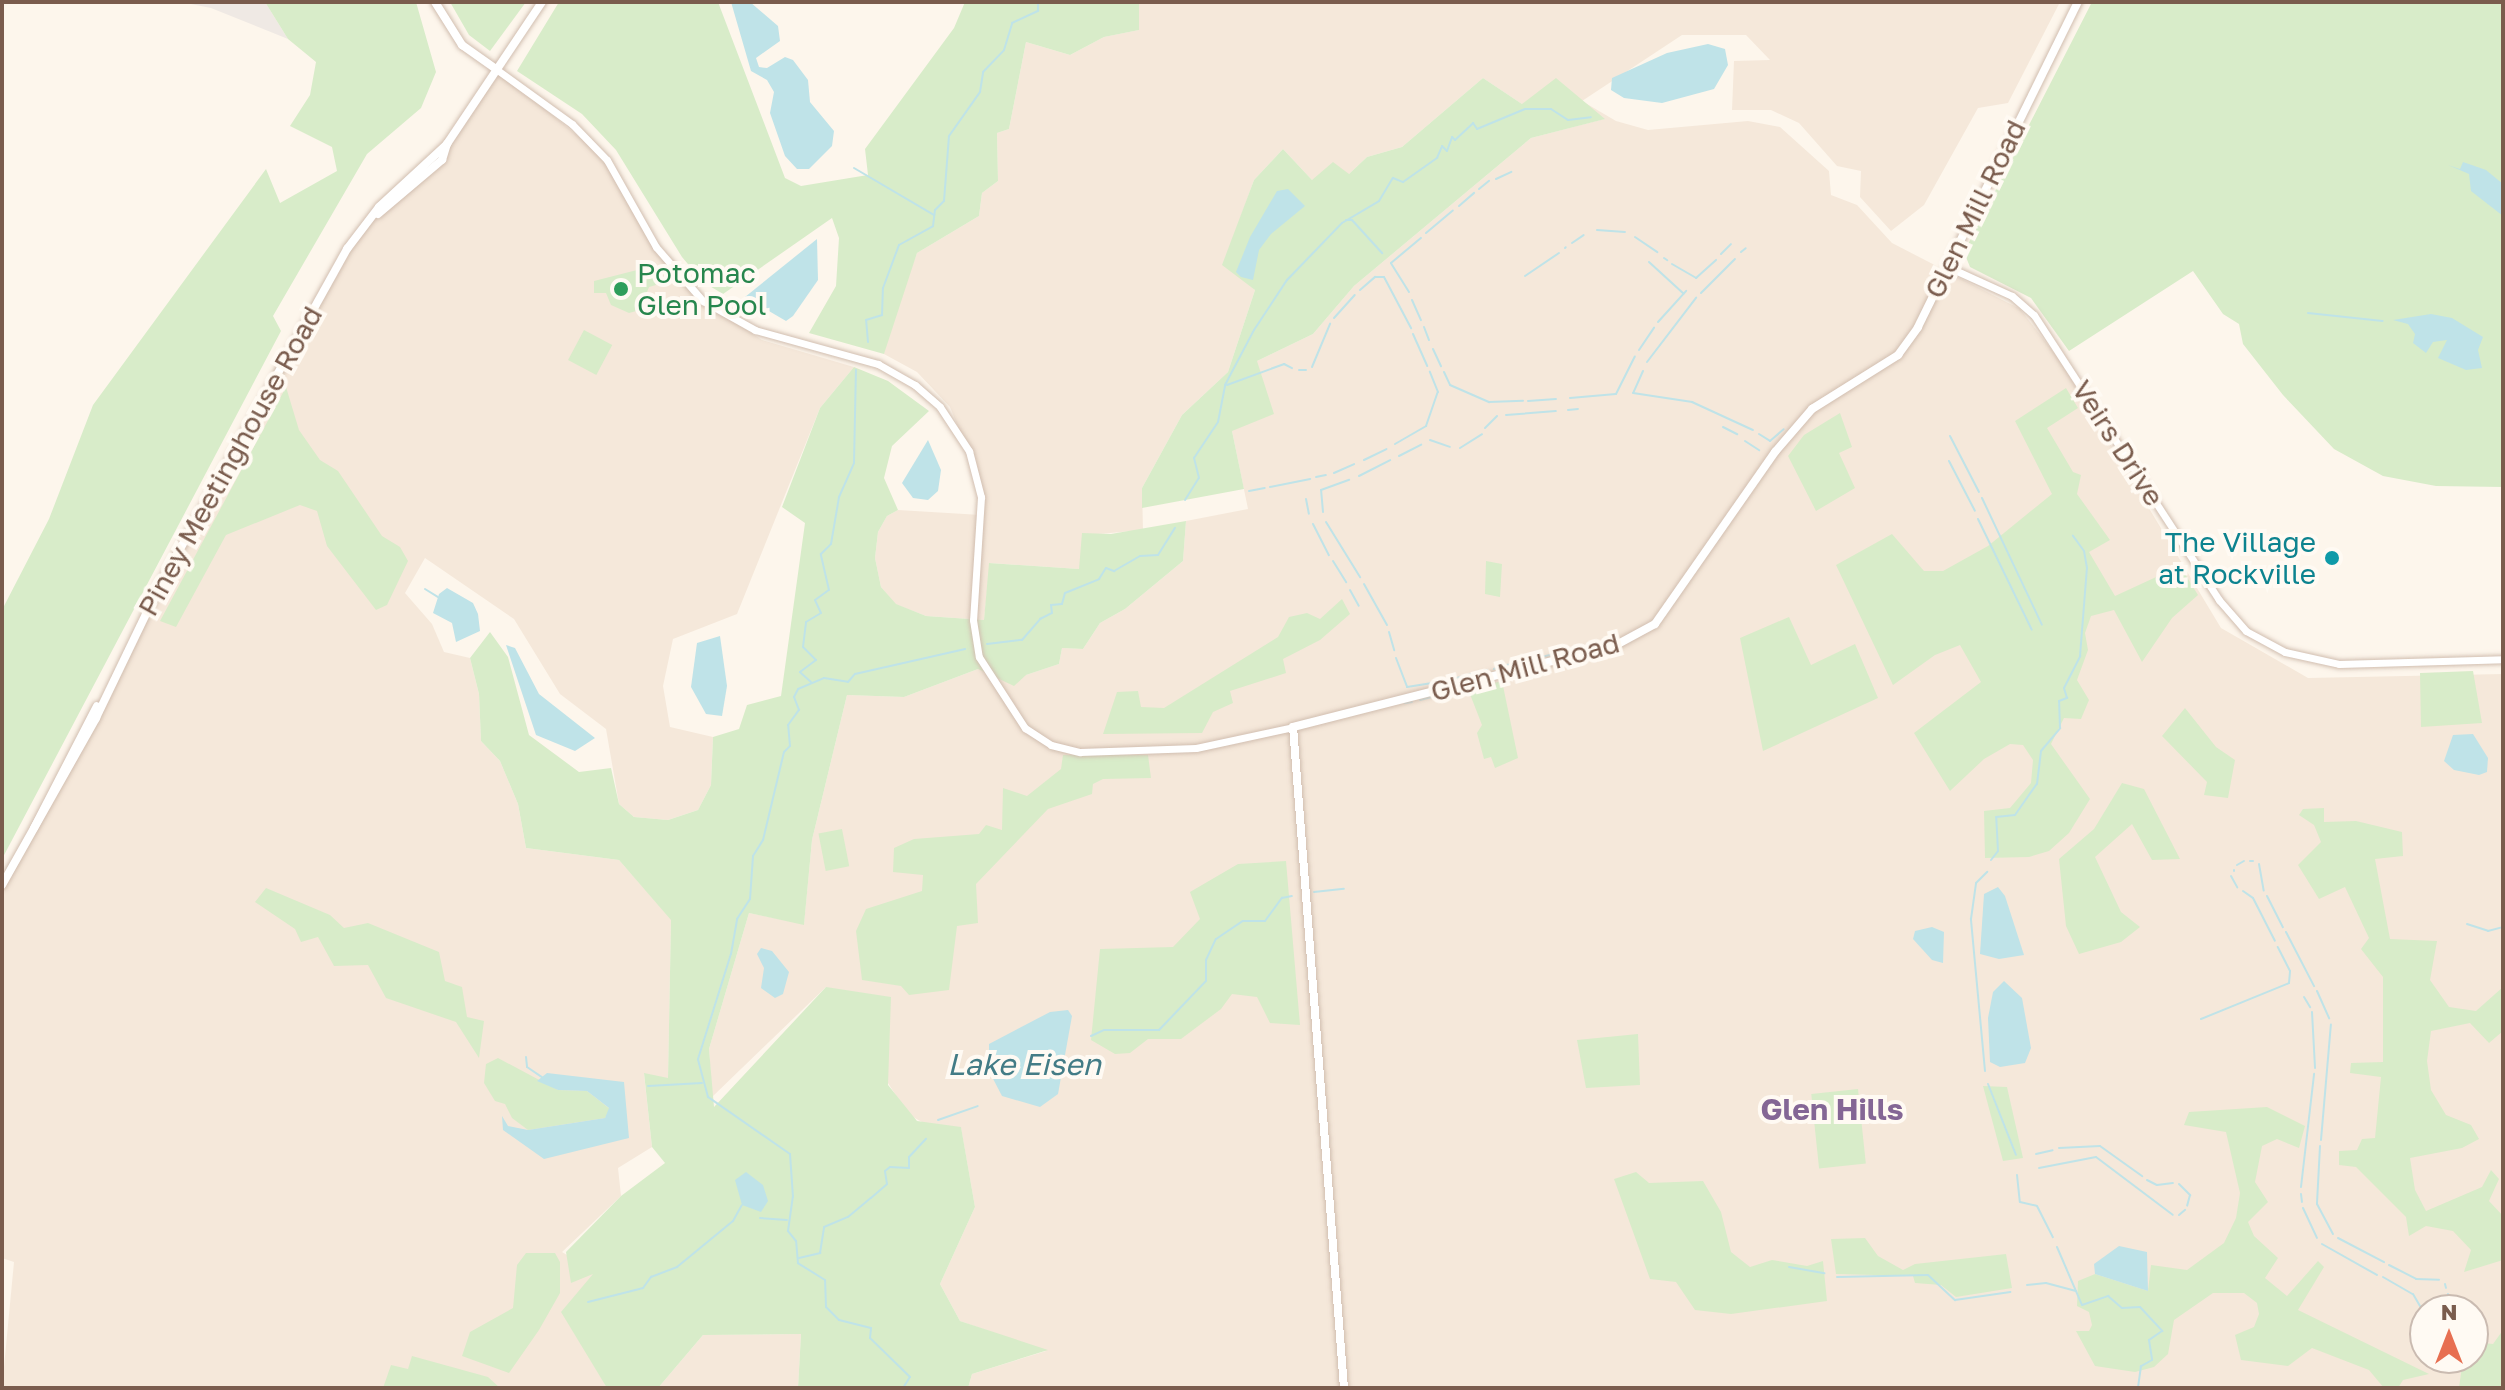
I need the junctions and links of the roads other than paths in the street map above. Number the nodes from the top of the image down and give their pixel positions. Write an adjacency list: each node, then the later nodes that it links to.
1 (435, 2): 4 (main road)
2 (542, 2): 4 (main road, Piney Meetinghouse Road)
3 (2078, 2): 5 (main road, Glen Mill Road)
4 (496, 69): 7 (street); 8 (main road, Piney Meetinghouse Road)
5 (1948, 267): 6 (street, Veirs Drive); 7 (main road, Glen Mill Road)
6 (2503, 659)
7 (1293, 727): 10 (main road)
8 (2, 885): 9 (main road, Piney Meetinghouse Road)
9 (2, 894)
10 (1344, 1388)

